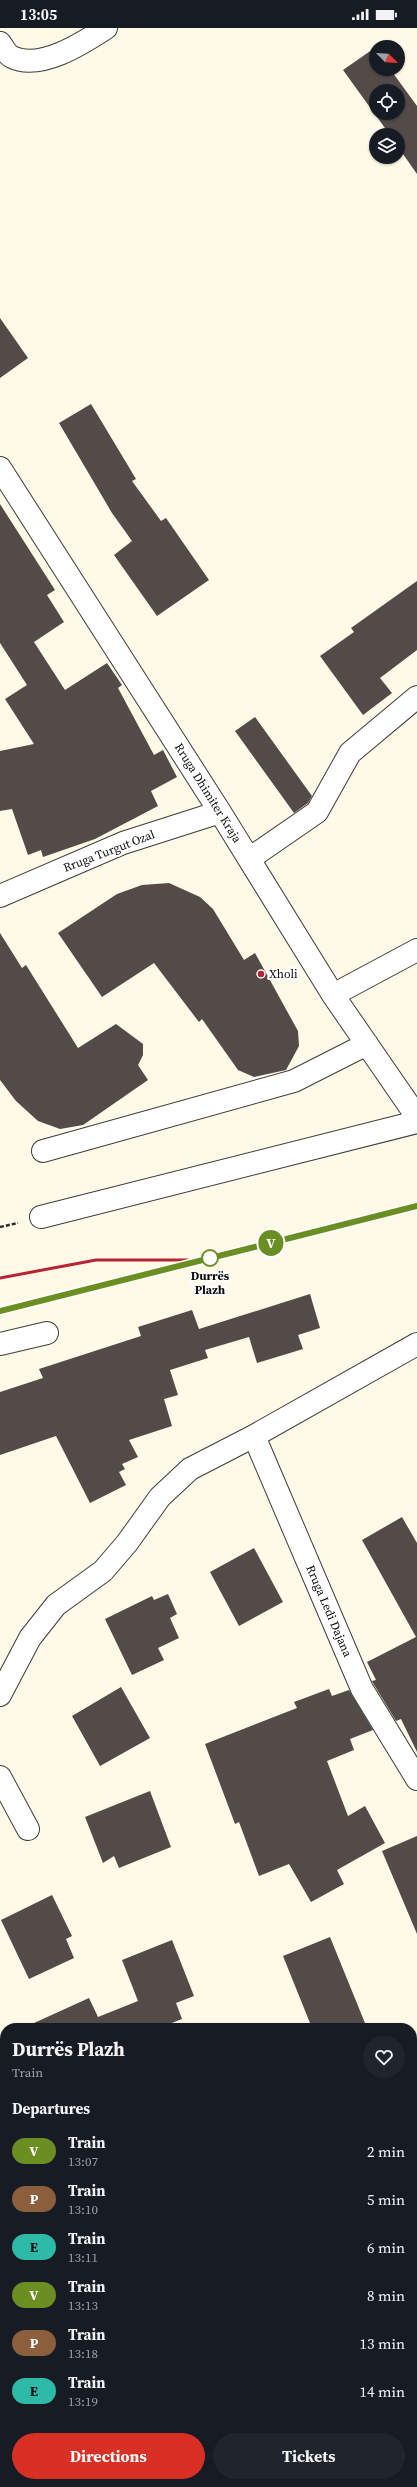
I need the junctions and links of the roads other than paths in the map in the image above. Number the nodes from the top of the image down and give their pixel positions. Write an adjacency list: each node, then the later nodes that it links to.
1 (106, 28): 2 (street)
2 (0, 43)
3 (0, 468): 5 (street, Rruga Dhimiter Kraja)
4 (417, 697): 6 (street)
5 (220, 812): 6 (street, Rruga Dhimiter Kraja); 7 (street, Rruga Turgut Ozal)
6 (249, 859): 9 (street, Rruga Dhimiter Kraja)
7 (0, 896)
8 (417, 950): 9 (street)
9 (333, 995): 10 (street, Rruga Dhimiter Kraja)
10 (367, 1044): 11 (street, Rruga Dhimiter Kraja); 13 (street)
11 (417, 1117)
12 (417, 1122): 14 (street)
13 (43, 1151)
14 (42, 1217)
15 (47, 1333): 16 (street)
16 (0, 1344)
17 (417, 1344): 18 (street)
18 (254, 1436): 19 (street); 21 (street, Rruga Ledi Dajana)
19 (0, 1695)
20 (0, 1777): 22 (street)
21 (417, 1779)
22 (28, 1830)

